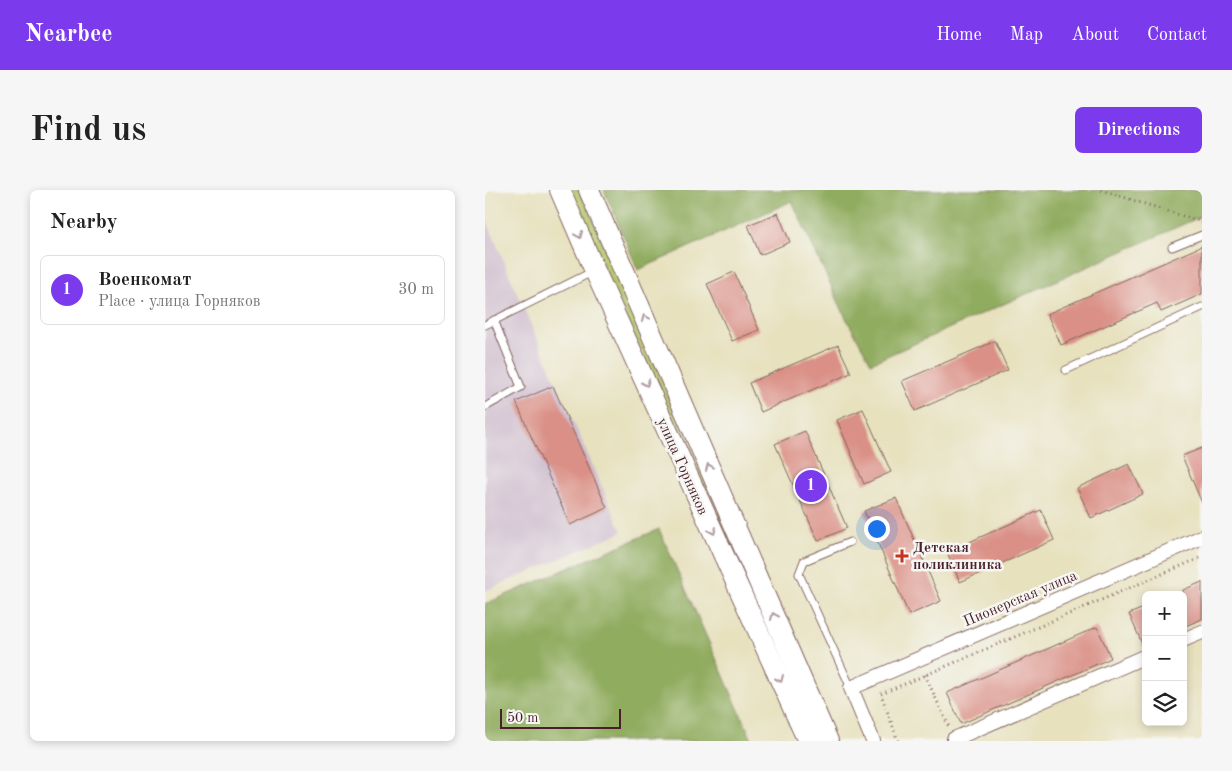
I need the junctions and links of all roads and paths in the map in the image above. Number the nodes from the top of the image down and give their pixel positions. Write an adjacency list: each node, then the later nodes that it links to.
1 (560, 190): 7 (street, улица Горняков, one-way to 7)
2 (589, 190): 23 (street, улица Горняков, one-way to 2)
3 (1101, 190): 4 (path)
4 (1202, 222)
5 (1202, 235): 6 (lane)
6 (1171, 247)
7 (595, 271): 9 (lane); 22 (street, улица Горняков, one-way to 22)
8 (1202, 307): 11 (lane)
9 (494, 320): 10 (lane); 12 (lane)
10 (485, 325)
11 (1066, 370)
12 (485, 407)
13 (1202, 537): 20 (street, Пионерская улица)
14 (850, 542): 20 (lane)
15 (1202, 557): 19 (path)
16 (1202, 632): 17 (street)
17 (1187, 638)
18 (1142, 658): 21 (street)
19 (925, 675): 21 (path); 25 (path)
20 (851, 688): 24 (street)
21 (955, 740)
22 (808, 741)
23 (828, 741)
24 (873, 741)
25 (898, 741)

